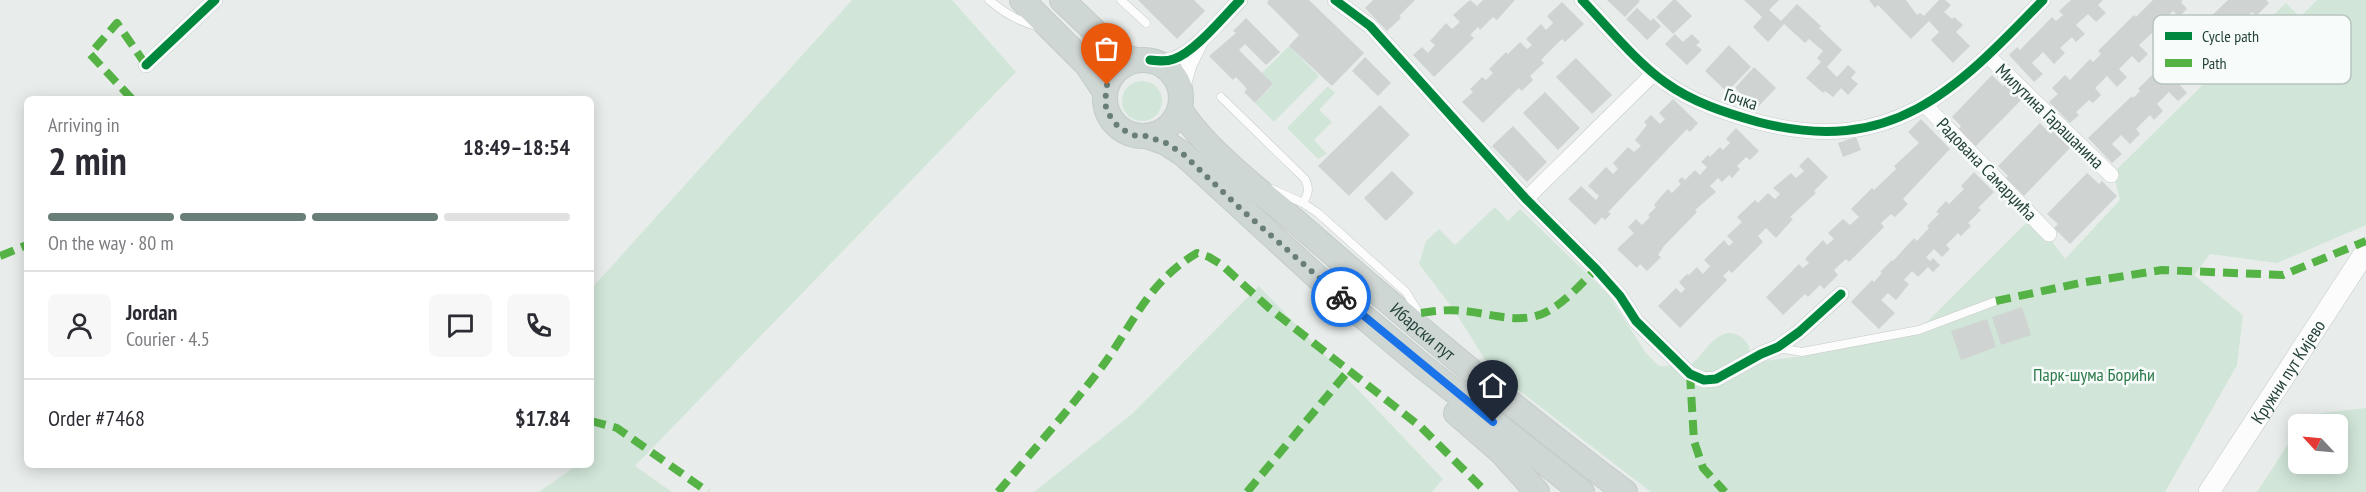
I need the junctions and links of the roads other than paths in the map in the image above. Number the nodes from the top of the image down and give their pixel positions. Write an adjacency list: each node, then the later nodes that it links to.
1 (215, 0): 15 (street)
2 (989, 0): 11 (lane)
3 (1022, 0): 11 (main road)
4 (1062, 0): 14 (main road)
5 (1121, 0): 10 (lane)
6 (1240, 0): 12 (street)
7 (1335, 0): 24 (street)
8 (1582, 0): 16 (street, Гочка)
9 (2043, 0): 13 (street, Гочка)
10 (1146, 23)
11 (1051, 30): 17 (main road)
12 (1203, 38): 14 (street); 19 (street)
13 (1988, 56): 20 (street, Гочка); 22 (street, Милутина Гарашанина)
14 (1143, 60): 17 (main road); 19 (main road)
15 (146, 64)
16 (1654, 74): 20 (street, Гочка); 24 (street)
17 (1105, 92): 21 (main road)
18 (1221, 97): 25 (lane)
19 (1180, 101): 21 (main road); 23 (main road, Ибарски пут)
20 (1925, 105): 26 (street, Радована Самарџића)
21 (1146, 136): 32 (main road, Ибарски пут)
22 (2111, 175)
23 (1250, 182): 25 (lane); 30 (main road, Ибарски пут)
24 (1526, 199): 31 (street)
25 (1304, 203): 30 (lane)
26 (2049, 234)
27 (2366, 251): 36 (main road, Кружни пут Кијево)
28 (1841, 294): 31 (street)
29 (1996, 301): 31 (lane)
30 (1433, 341): 35 (main road, Ибарски пут)
31 (1778, 347)
32 (1421, 365): 33 (main road); 34 (main road, Ибарски пут)
33 (1537, 492)
34 (1582, 492)
35 (1625, 492)
36 (2209, 492)

